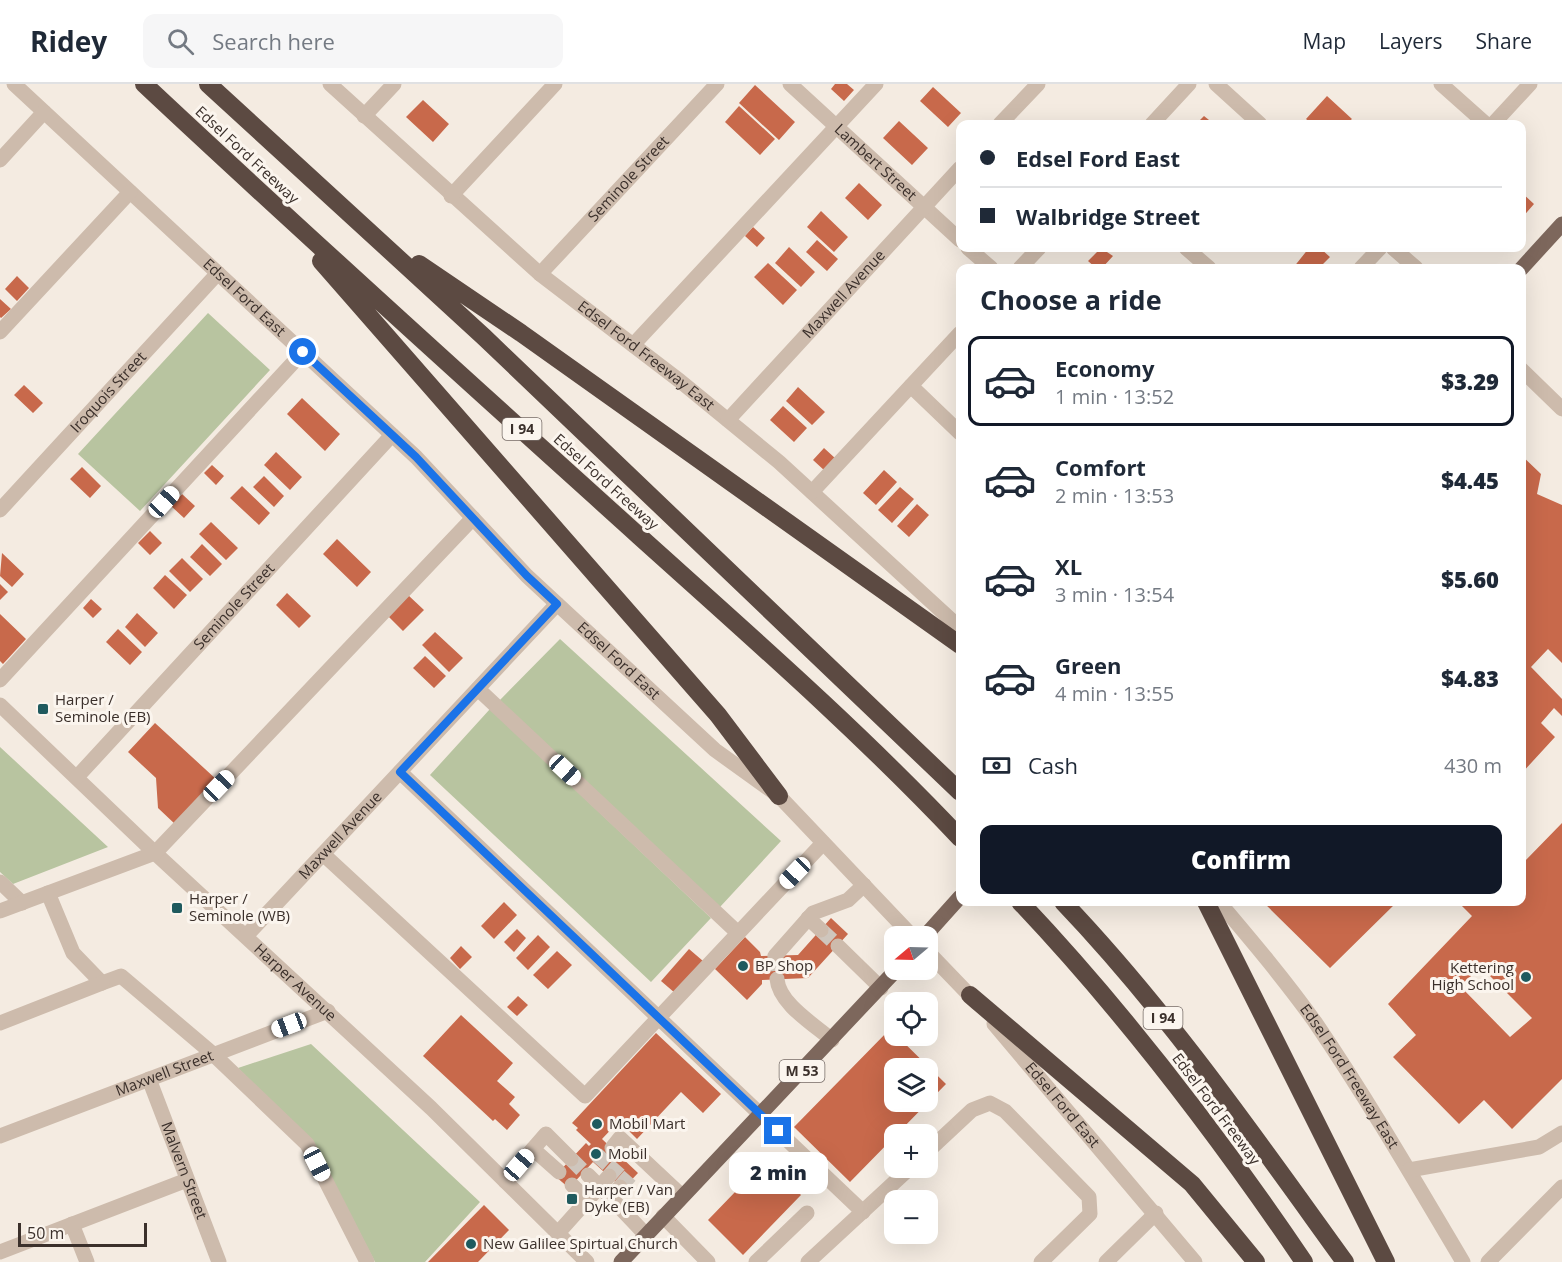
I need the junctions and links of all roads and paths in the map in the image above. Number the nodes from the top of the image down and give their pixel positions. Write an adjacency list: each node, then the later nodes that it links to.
1 (14, 84): 15 (street, Edsel Ford East)
2 (144, 84): 26 (highway, Edsel Ford Freeway / I 94)
3 (208, 84): 30 (highway, Edsel Ford Freeway / I 94)
4 (330, 84): 16 (street, Edsel Ford Freeway East)
5 (394, 84): 16 (street)
6 (555, 84): 27 (street)
7 (717, 84): 44 (street, Seminole Street)
8 (790, 84): 22 (street, Lambert Street)
9 (876, 84): 22 (street)
10 (1038, 84): 17 (street)
11 (1189, 84): 18 (street)
12 (1216, 84): 19 (street)
13 (1441, 84): 20 (street)
14 (1530, 84): 21 (street)
15 (44, 112): 23 (street); 25 (street, Edsel Ford East)
16 (364, 116): 27 (street, Edsel Ford Freeway East)
17 (1004, 120)
18 (1156, 120)
19 (1256, 120)
20 (1482, 120)
21 (1497, 120)
22 (837, 127): 28 (street, Lambert Street); 47 (street)
23 (0, 159)
24 (956, 172): 28 (street, Maxwell Avenue)
25 (130, 192): 43 (street, Edsel Ford East); 45 (street)
26 (262, 195): 67 (highway); 68 (highway, Edsel Ford Freeway / I 94)
27 (451, 196): 44 (street, Edsel Ford Freeway East)
28 (924, 207): 31 (street, Lambert Street); 52 (street, Maxwell Avenue)
29 (1562, 225): 42 (main road)
30 (375, 235): 60 (highway); 66 (highway, Edsel Ford Freeway / I 94)
31 (956, 236)
32 (973, 252): 37 (street)
33 (1035, 252): 38 (street)
34 (1191, 252): 39 (street)
35 (1376, 252): 40 (street)
36 (1398, 252): 41 (street)
37 (986, 264)
38 (1024, 264)
39 (1204, 264)
40 (1365, 264)
41 (1411, 264)
42 (1526, 264)
43 (218, 273): 48 (street, Edsel Ford East); 56 (street, Iroquois Street)
44 (540, 274): 47 (street, Edsel Ford Freeway East)
45 (0, 332)
46 (956, 337): 50 (street)
47 (633, 345): 52 (street, Edsel Ford Freeway East)
48 (303, 352): 54 (street, Edsel Ford East); 61 (street)
49 (1526, 374): 51 (street)
50 (911, 386): 53 (street); 55 (street)
51 (1562, 409)
52 (728, 420): 55 (street, Edsel Ford Freeway East)
53 (956, 429)
54 (392, 435): 57 (street, Edsel Ford East); 65 (street, Seminole Street)
55 (812, 492): 59 (street, Edsel Ford Freeway East)
56 (0, 510)
57 (473, 518): 58 (street, Edsel Ford East); 70 (street)
58 (557, 604): 62 (street, Maxwell Avenue); 67 (street, Edsel Ford East)
59 (956, 624)
60 (956, 642)
61 (0, 680)
62 (478, 689): 64 (street, Maxwell Avenue); 86 (street)
63 (0, 705): 65 (street, Harper Avenue)
64 (400, 772): 71 (street, Maxwell Avenue); 97 (street)
65 (76, 777): 70 (street, Harper Avenue)
66 (956, 788)
67 (779, 796): 69 (street, Edsel Ford East)
68 (956, 834)
69 (823, 843): 73 (street, Edsel Ford East); 86 (street)
70 (155, 853): 74 (street); 87 (street, Harper Avenue)
71 (323, 854): 87 (street, Maxwell Avenue); 97 (street)
72 (0, 882): 76 (street)
73 (864, 885): 82 (street); 83 (street, Edsel Ford East)
74 (48, 893): 76 (street); 93 (street)
75 (956, 901): 84 (main road)
76 (22, 903): 81 (street)
77 (1024, 906): 138 (highway, Edsel Ford Freeway / I 94)
78 (1066, 906): 139 (highway, Edsel Ford Freeway / I 94)
79 (1208, 906): 140 (highway)
80 (1221, 906): 109 (street, Edsel Ford Freeway East)
81 (0, 911)
82 (808, 918): 85 (street); 89 (street)
83 (903, 926)
84 (934, 926)
85 (821, 930)
86 (738, 933): 97 (street)
87 (246, 936): 96 (street, Harper Avenue)
88 (838, 946): 94 (street)
89 (775, 956)
90 (938, 962): 95 (street, Edsel Ford East)
91 (777, 979): 99 (street)
92 (888, 980): 94 (main road, M 53)
93 (102, 983): 98 (street); 100 (street)
94 (881, 988): 99 (main road, M 53)
95 (970, 995): 120 (street, Edsel Ford East); 137 (highway)
96 (328, 1011): 100 (street, Maxwell Street); 113 (street, Harper Avenue)
97 (658, 1017): 102 (street)
98 (0, 1023)
99 (832, 1040): 102 (main road, M 53)
100 (213, 1054): 101 (street, Maxwell Street); 128 (street)
101 (149, 1079): 104 (street, Maxwell Street); 112 (street, Malvern Street)
102 (761, 1114): 116 (main road, M 53); 118 (street)
103 (1562, 1133): 109 (street)
104 (0, 1136)
105 (938, 1142): 134 (street)
106 (612, 1148): 116 (street)
107 (533, 1149): 108 (street); 110 (street); 113 (street)
108 (571, 1159)
109 (1409, 1170): 141 (street, Edsel Ford Freeway East)
110 (559, 1172)
111 (899, 1178): 118 (street)
112 (187, 1180): 122 (street); 127 (street, Malvern Street)
113 (505, 1181): 123 (street, Harper Avenue)
114 (572, 1185): 117 (street)
115 (1562, 1188): 142 (street)
116 (682, 1196): 121 (main road, M 53)
117 (587, 1200): 123 (street); 124 (street)
118 (863, 1212): 133 (street)
119 (807, 1213): 132 (street)
120 (1156, 1213): 135 (street); 136 (street, Edsel Ford East)
121 (663, 1216): 124 (main road, M 53); 131 (street)
122 (72, 1224): 125 (street); 126 (street)
123 (558, 1233): 129 (street, Harper Avenue)
124 (646, 1235): 130 (main road, M 53)
125 (0, 1252)
126 (87, 1262)
127 (219, 1262)
128 (367, 1262)
129 (587, 1262)
130 (621, 1262)
131 (708, 1262)
132 (756, 1262)
133 (808, 1262)
134 (1041, 1262)
135 (1106, 1262)
136 (1195, 1262)
137 (1256, 1262)
138 (1304, 1262)
139 (1346, 1262)
140 (1386, 1262)
141 (1463, 1262)
142 (1488, 1262)

